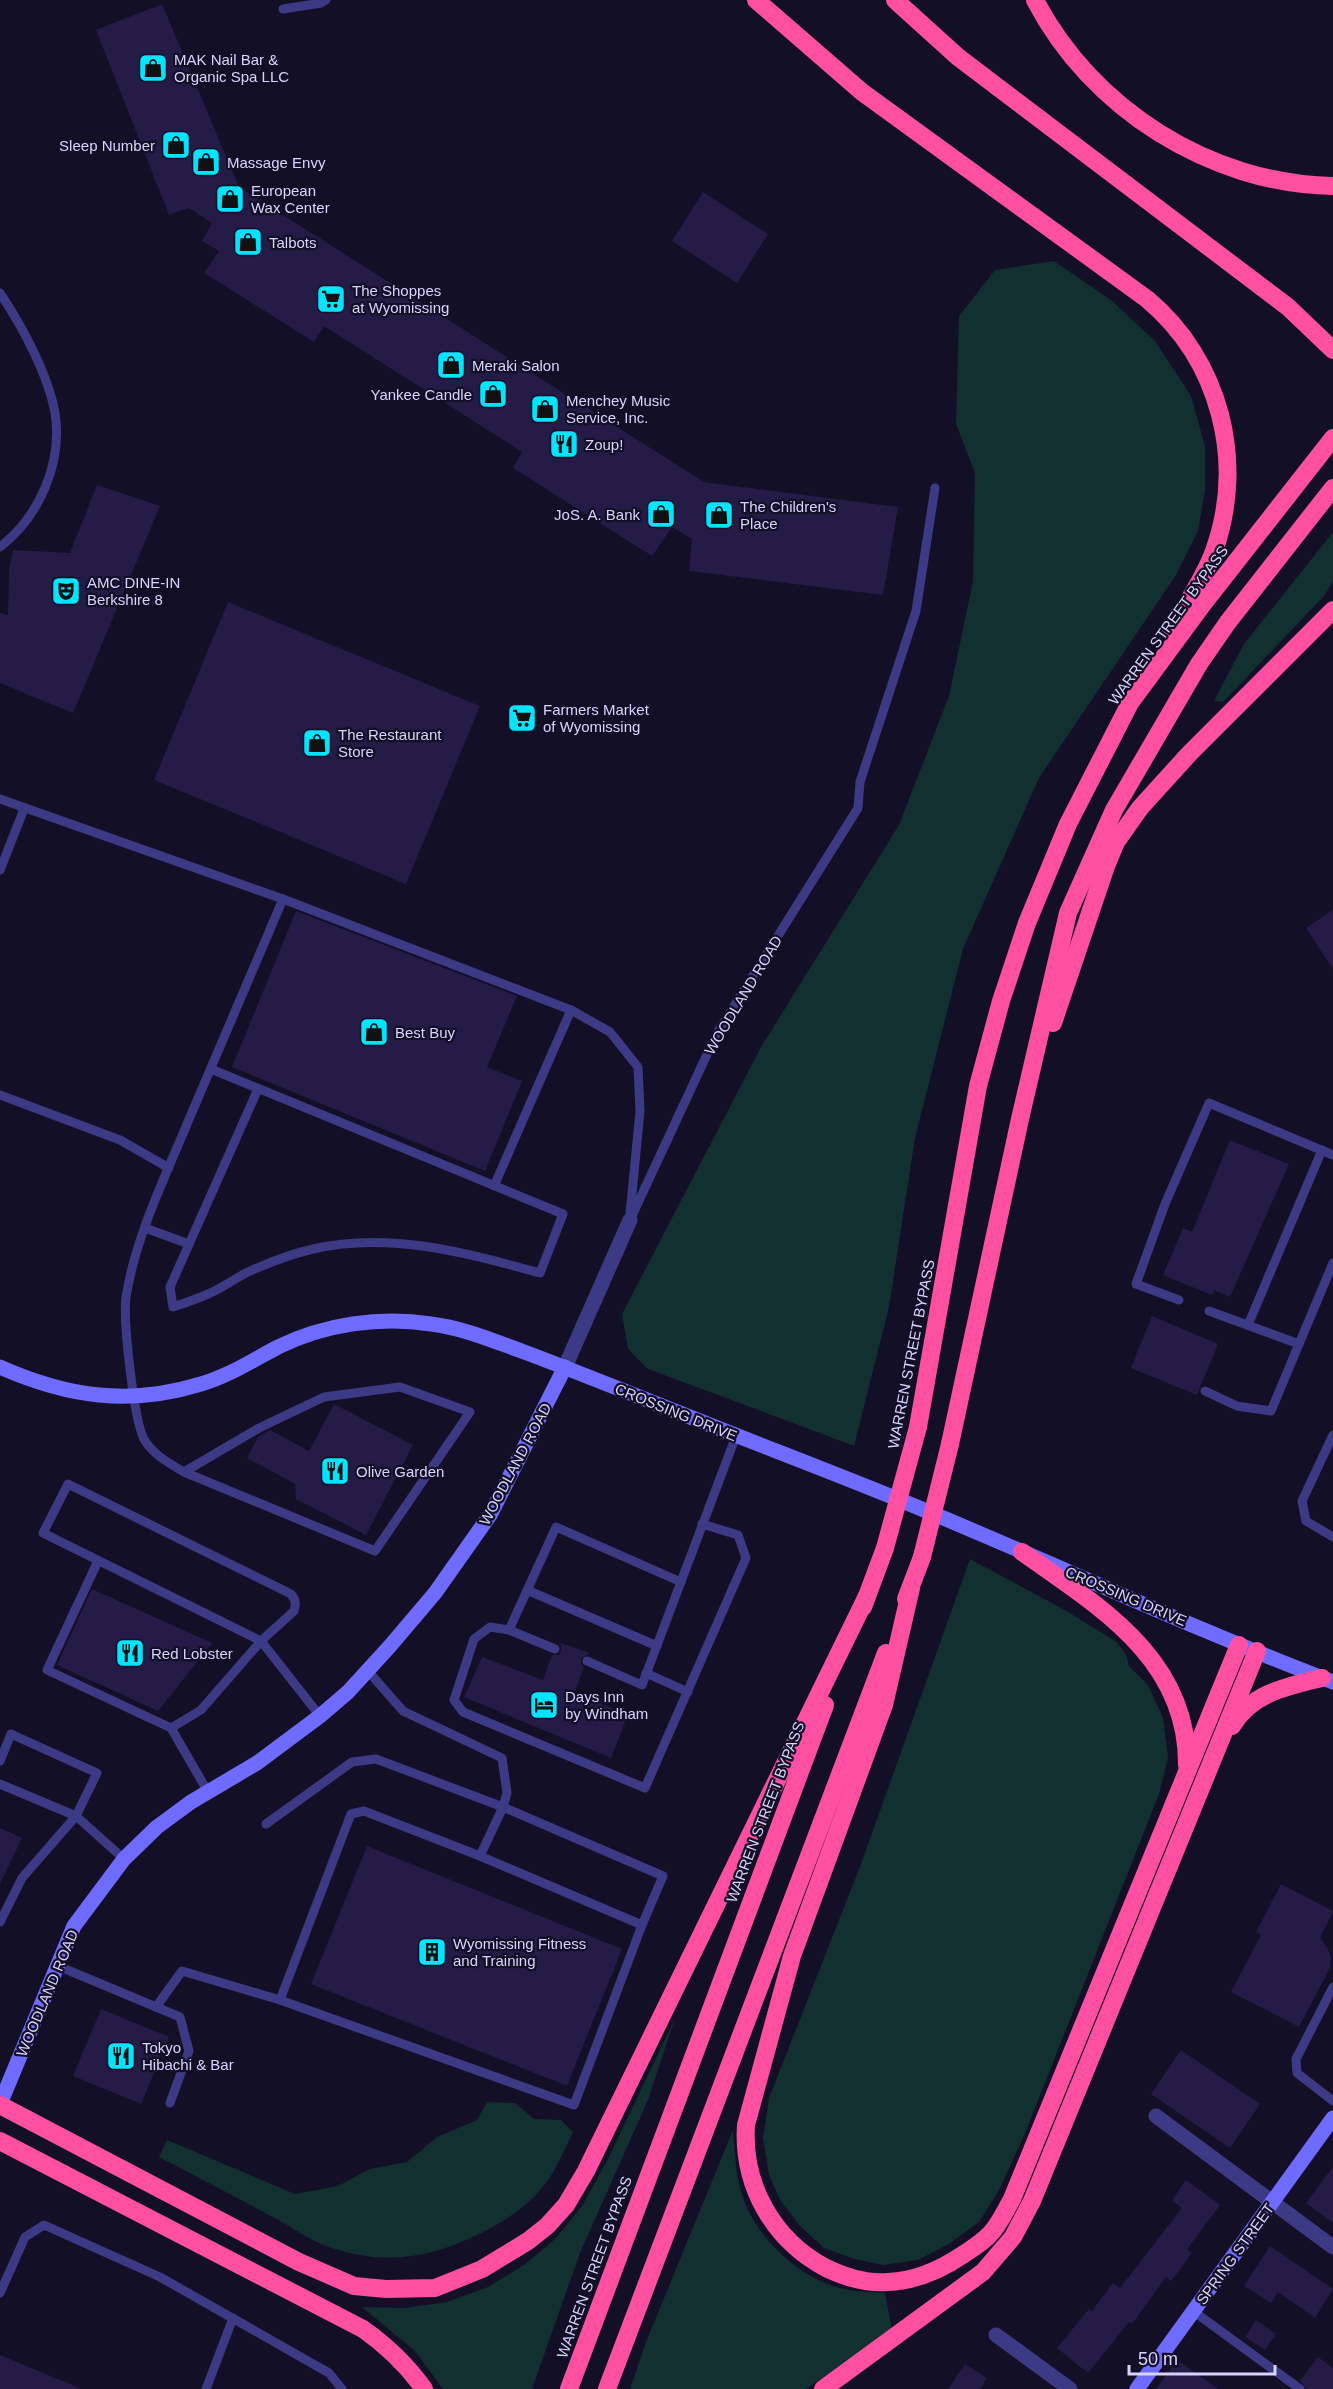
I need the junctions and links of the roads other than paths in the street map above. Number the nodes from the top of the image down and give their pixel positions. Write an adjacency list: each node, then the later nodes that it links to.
1 (326, 0): 6 (lane)
2 (748, 0): 7 (highway)
3 (756, 0): 7 (highway)
4 (895, 0): 10 (highway)
5 (1035, 0): 8 (highway)
6 (283, 9)
7 (798, 37): 16 (highway)
8 (1333, 186)
9 (0, 293): 14 (lane)
10 (1333, 350)
11 (1333, 438): 16 (highway, WARREN STREET BYPASS)
12 (935, 488): 30 (lane, WOODLAND ROAD)
13 (1333, 488): 25 (highway)
14 (0, 547)
15 (1333, 610): 25 (highway)
16 (1130, 704): 52 (highway, WARREN STREET BYPASS, bridge)
17 (0, 799): 18 (lane)
18 (24, 808): 19 (lane); 20 (lane)
19 (0, 870)
20 (283, 899): 21 (lane); 22 (lane)
21 (571, 1010): 29 (lane); 30 (lane)
22 (211, 1070): 23 (lane); 28 (lane)
23 (258, 1089): 29 (lane); 32 (lane)
24 (0, 1095): 28 (lane)
25 (1020, 1119): 50 (highway, bridge)
26 (1322, 1150): 27 (lane); 34 (lane); 36 (lane)
27 (1333, 1155)
28 (169, 1168): 31 (lane)
29 (494, 1186): 32 (lane)
30 (630, 1220): 38 (street, WOODLAND ROAD)
31 (146, 1228): 32 (lane); 41 (lane)
32 (189, 1244)
33 (1333, 1263): 37 (lane)
34 (1179, 1300)
35 (1209, 1311): 36 (lane)
36 (1248, 1325): 37 (lane)
37 (1299, 1344): 40 (lane)
38 (565, 1367): 41 (main road, CROSSING DRIVE); 43 (main road, CROSSING DRIVE); 60 (main road, WOODLAND ROAD)
39 (0, 1368): 41 (main road, CROSSING DRIVE)
40 (1205, 1391)
41 (135, 1396): 44 (lane)
42 (1333, 1435): 46 (lane)
43 (736, 1436): 45 (lane); 47 (main road, CROSSING DRIVE)
44 (184, 1472): 44 (lane)
45 (702, 1524): 49 (lane); 63 (lane)
46 (1333, 1537)
47 (1022, 1552): 55 (main road, CROSSING DRIVE); 68 (highway)
48 (98, 1561): 54 (lane); 54 (lane); 65 (lane)
49 (681, 1582): 51 (lane); 56 (lane)
50 (910, 1588): 68 (highway); 98 (highway)
51 (528, 1590): 53 (lane); 56 (lane)
52 (867, 1596): 84 (highway); 97 (highway, WARREN STREET BYPASS)
53 (509, 1630): 57 (lane); 63 (lane)
54 (261, 1641): 64 (lane); 65 (lane)
55 (1239, 1645): 58 (main road, CROSSING DRIVE); 68 (highway)
56 (657, 1646): 61 (lane)
57 (555, 1649)
58 (1257, 1651): 62 (main road, CROSSING DRIVE); 66 (highway)
59 (587, 1661): 61 (lane)
60 (368, 1671): 64 (main road, WOODLAND ROAD); 71 (lane)
61 (646, 1673): 63 (lane)
62 (1328, 1680): 66 (highway)
63 (688, 1692)
64 (320, 1716): 70 (main road, WOODLAND ROAD)
65 (171, 1728): 70 (lane)
66 (1213, 1758): 99 (highway)
67 (0, 1761): 72 (lane)
68 (1187, 1772)
69 (0, 1784): 72 (lane)
70 (208, 1792): 75 (main road, WOODLAND ROAD)
71 (503, 1807): 73 (lane); 74 (lane); 77 (lane)
72 (76, 1816): 75 (lane); 76 (lane)
73 (266, 1824)
74 (480, 1856): 77 (lane); 80 (lane)
75 (124, 1859): 78 (main road, WOODLAND ROAD)
76 (0, 1922)
77 (642, 1925): 80 (lane)
78 (58, 1966): 81 (lane); 84 (main road, WOODLAND ROAD)
79 (1333, 1987): 82 (lane)
80 (280, 2000): 81 (lane)
81 (156, 2007): 83 (lane)
82 (1333, 2101)
83 (170, 2103)
84 (0, 2105)
85 (1156, 2116): 88 (street)
86 (1333, 2118): 88 (main road, SPRING STREET)
87 (0, 2142): 96 (highway)
88 (1272, 2203): 89 (street); 91 (main road, SPRING STREET)
89 (1333, 2247)
90 (0, 2293): 92 (lane)
91 (1193, 2311): 101 (main road, SPRING STREET); 102 (lane)
92 (233, 2318): 94 (lane); 95 (lane)
93 (996, 2335): 100 (street)
94 (206, 2389)
95 (342, 2389)
96 (424, 2389)
97 (568, 2389)
98 (608, 2389)
99 (823, 2389)
100 (1070, 2389)
101 (1137, 2389)
102 (1300, 2389)

